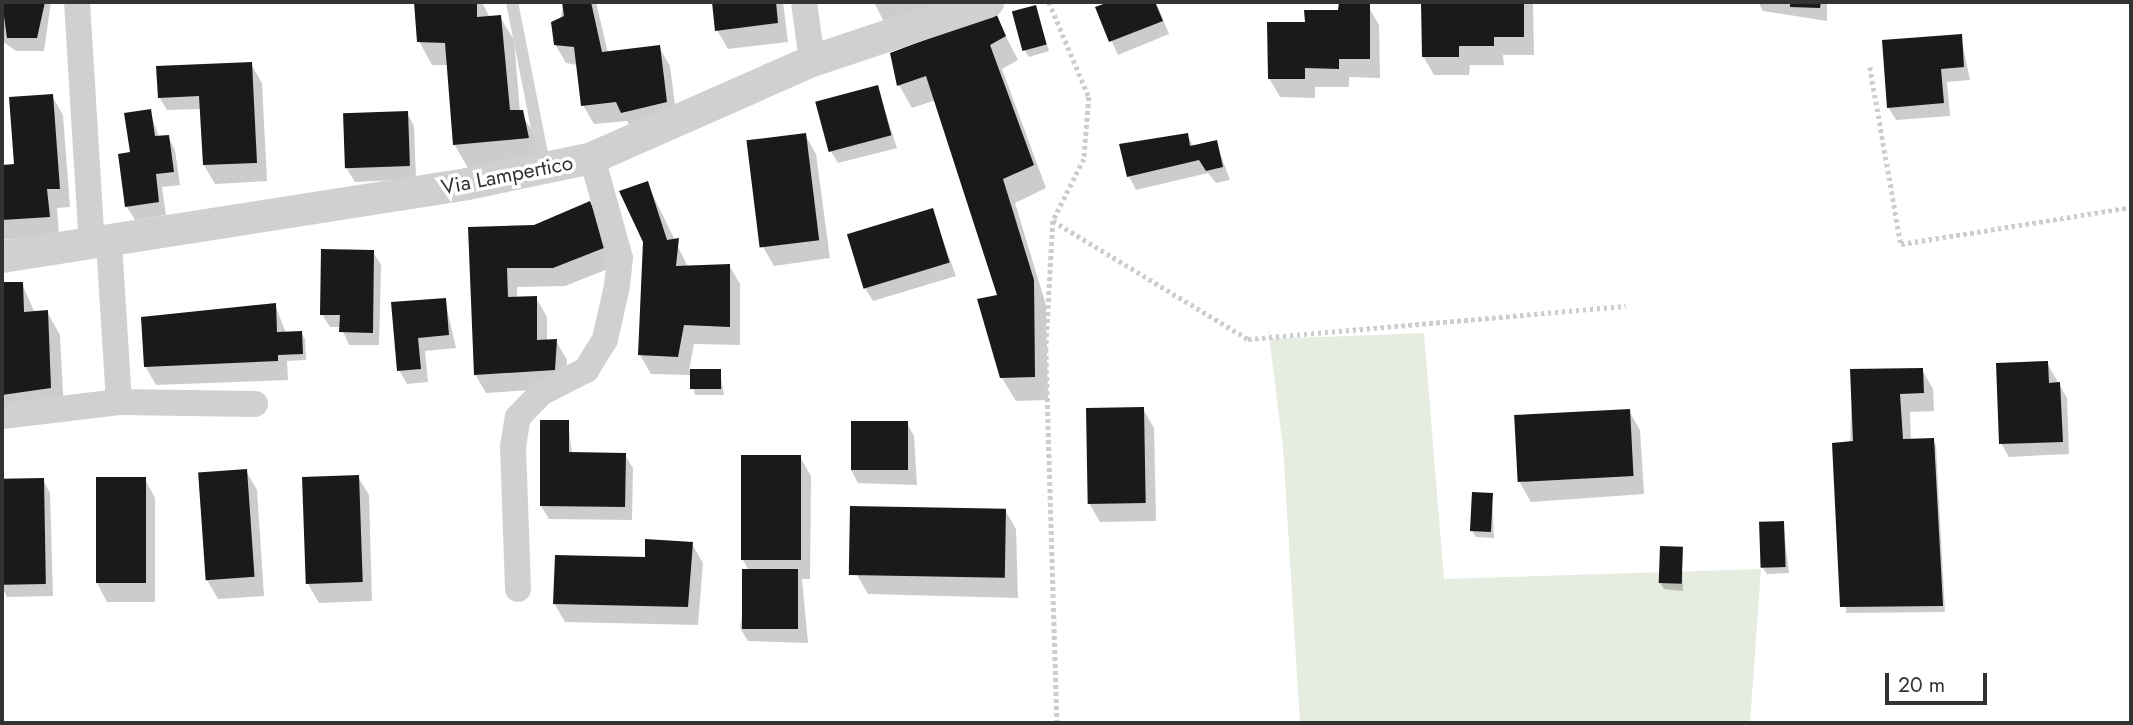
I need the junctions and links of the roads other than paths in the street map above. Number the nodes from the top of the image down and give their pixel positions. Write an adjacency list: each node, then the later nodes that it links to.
1 (77, 2): 8 (street)
2 (512, 2): 7 (lane)
3 (804, 2): 5 (street)
4 (988, 2): 5 (street, Via Lampertico)
5 (812, 61): 6 (street, Via Lampertico)
6 (592, 158): 7 (street, Via Lampertico); 13 (street)
7 (545, 168): 8 (street, Via Lampertico)
8 (101, 243): 9 (street, Via Lampertico); 10 (street)
9 (2, 257)
10 (119, 402): 11 (street); 12 (street)
11 (255, 404)
12 (2, 416)
13 (518, 589)

